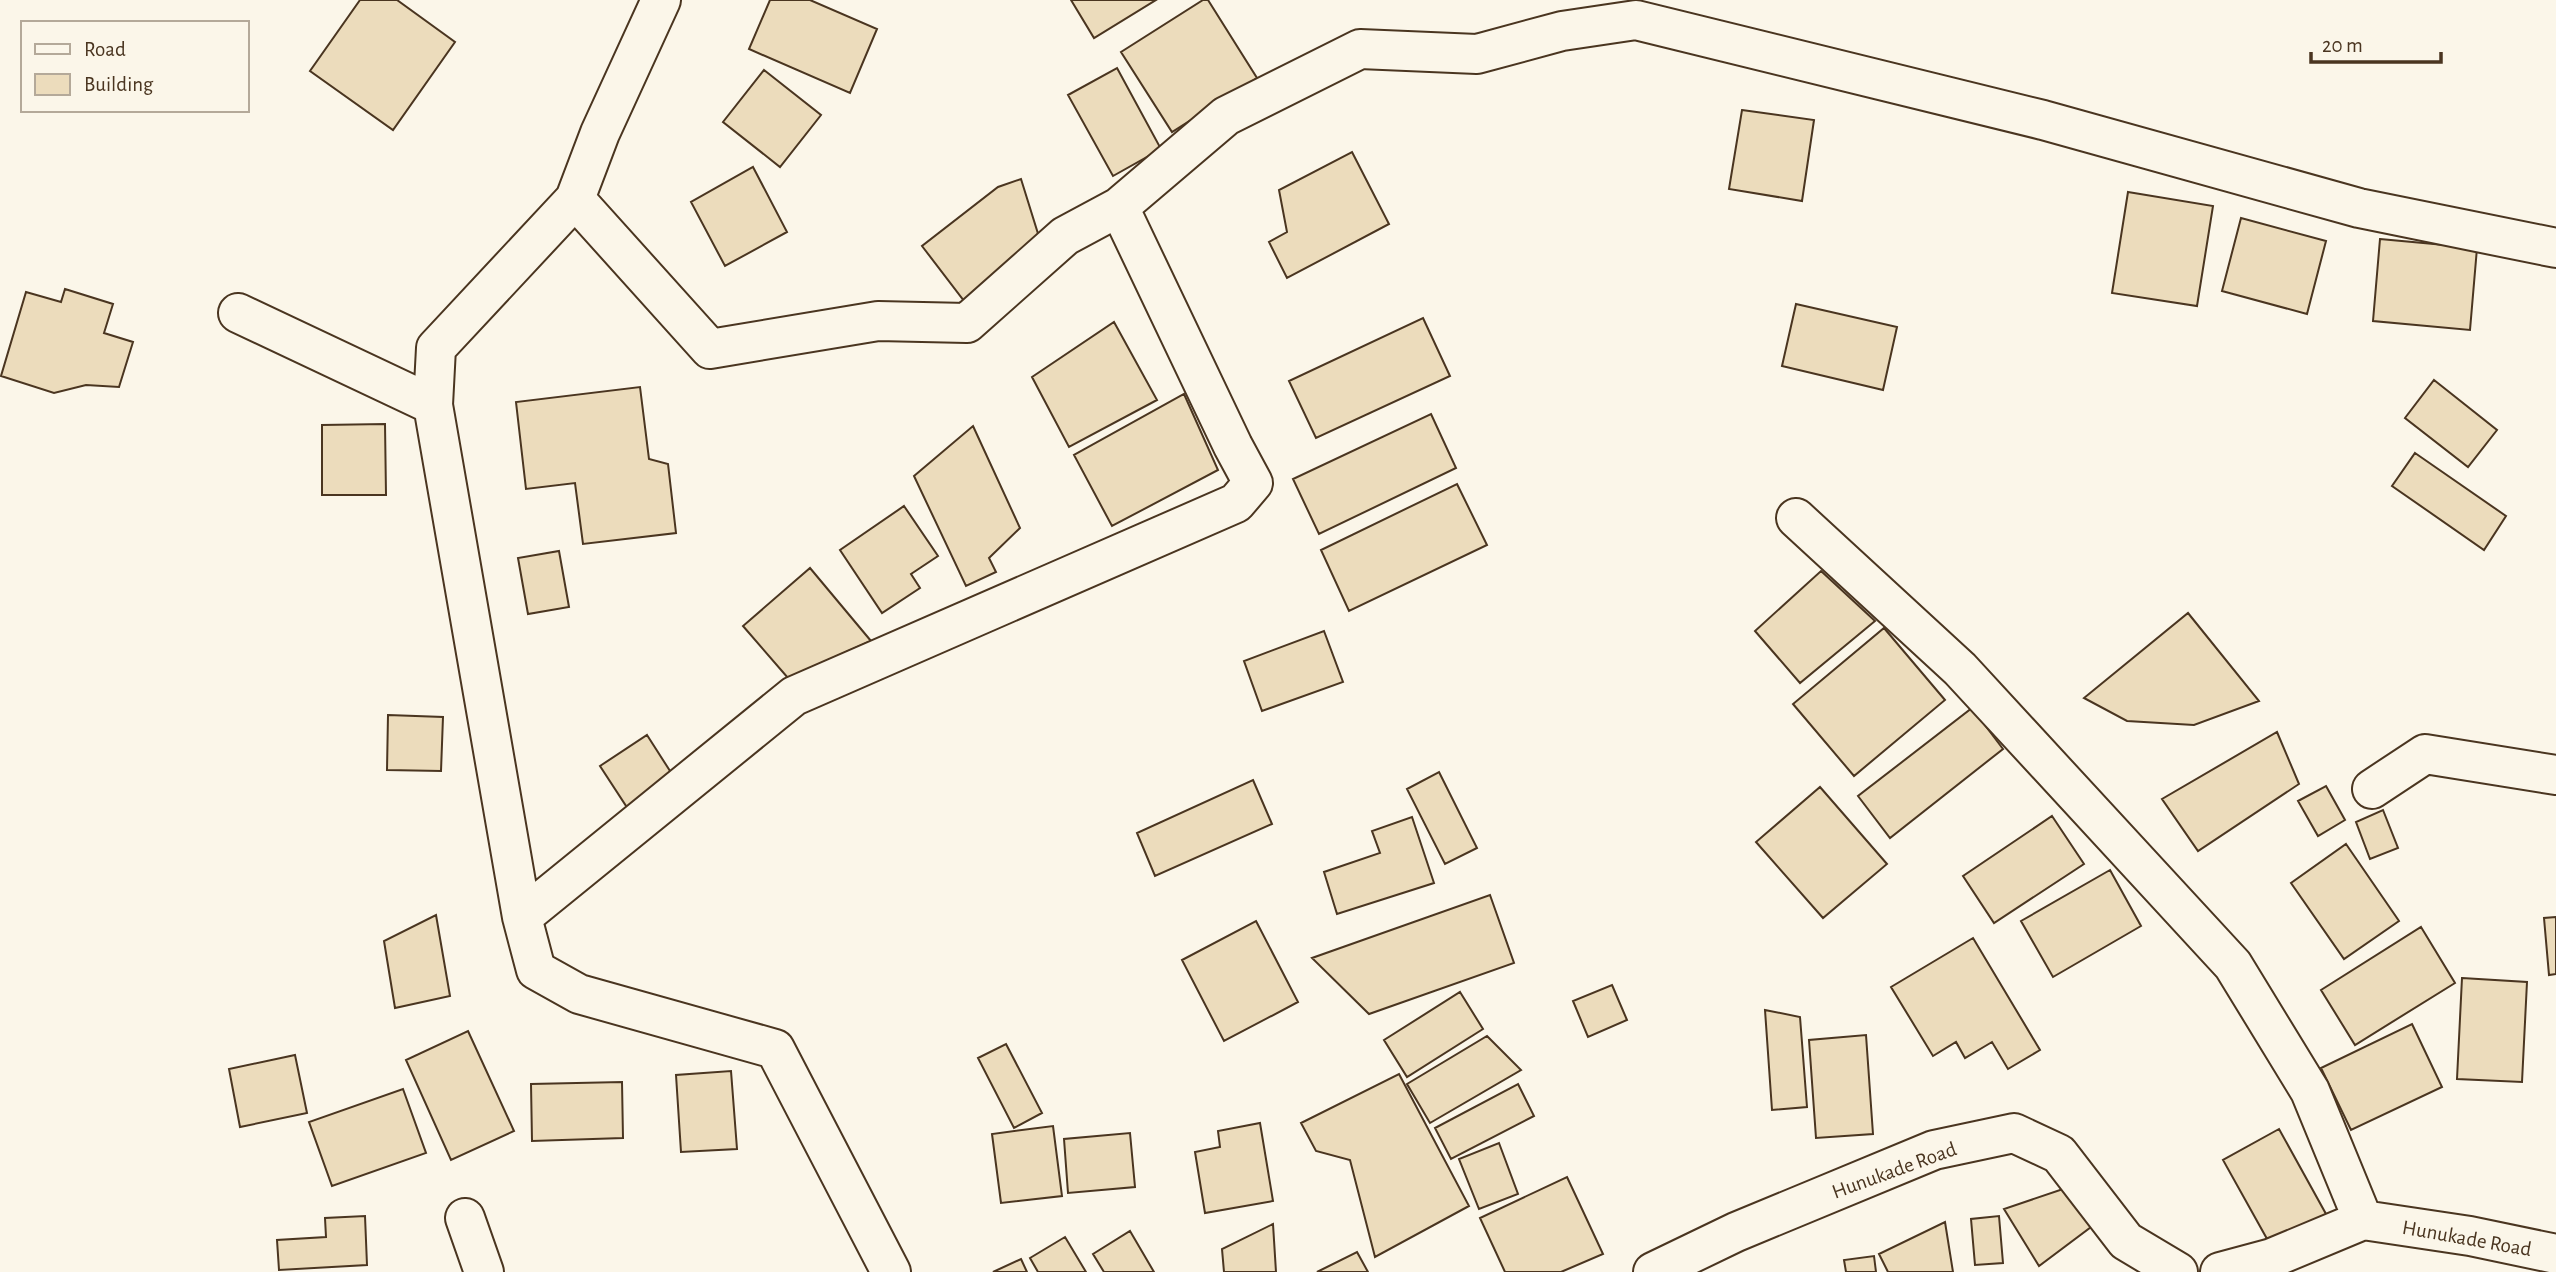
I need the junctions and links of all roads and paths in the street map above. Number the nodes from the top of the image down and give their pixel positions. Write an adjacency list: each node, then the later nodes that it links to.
1 (662, 0): 2 (street)
2 (575, 199): 3 (street); 6 (street)
3 (1119, 207): 4 (street); 10 (street)
4 (2556, 248)
5 (239, 313): 6 (street)
6 (433, 405): 10 (street)
7 (1796, 518): 12 (street)
8 (2556, 775): 9 (street)
9 (2372, 789)
10 (522, 917): 15 (street)
11 (465, 1218): 14 (street)
12 (2362, 1220): 13 (street, Hunukade Road); 18 (street)
13 (2556, 1254)
14 (484, 1272)
15 (891, 1272)
16 (1653, 1272): 17 (street, Hunukade Road)
17 (2178, 1272)
18 (2220, 1272)

